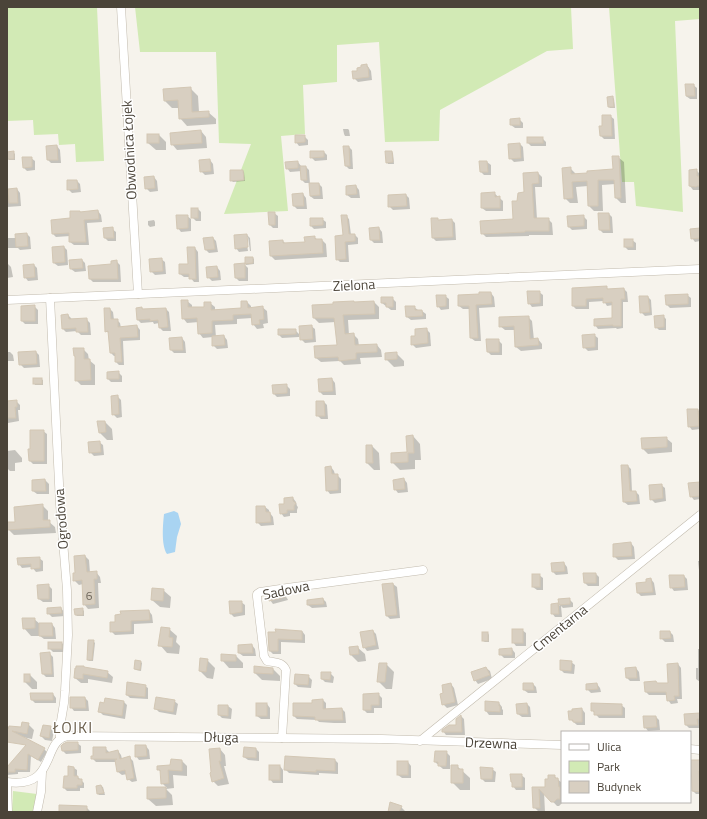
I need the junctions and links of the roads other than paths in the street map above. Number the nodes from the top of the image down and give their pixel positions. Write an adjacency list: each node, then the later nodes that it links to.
1 (120, 7): 3 (street, Obwodnica Łojek)
2 (700, 269): 3 (street, Zielona)
3 (138, 294): 4 (street, Zielona)
4 (50, 298): 5 (street, Zielona); 9 (street, Ogrodowa)
5 (7, 300)
6 (700, 515): 10 (street, Cmentarna)
7 (423, 570): 8 (street, Sadowa)
8 (282, 738): 9 (street, Długa); 10 (street, Długa)
9 (60, 739): 12 (street)
10 (420, 741): 11 (street, Drzewna)
11 (561, 745)
12 (42, 772): 13 (street); 16 (street)
13 (7, 782)
14 (7, 785): 15 (street)
15 (8, 812)
16 (37, 812)

